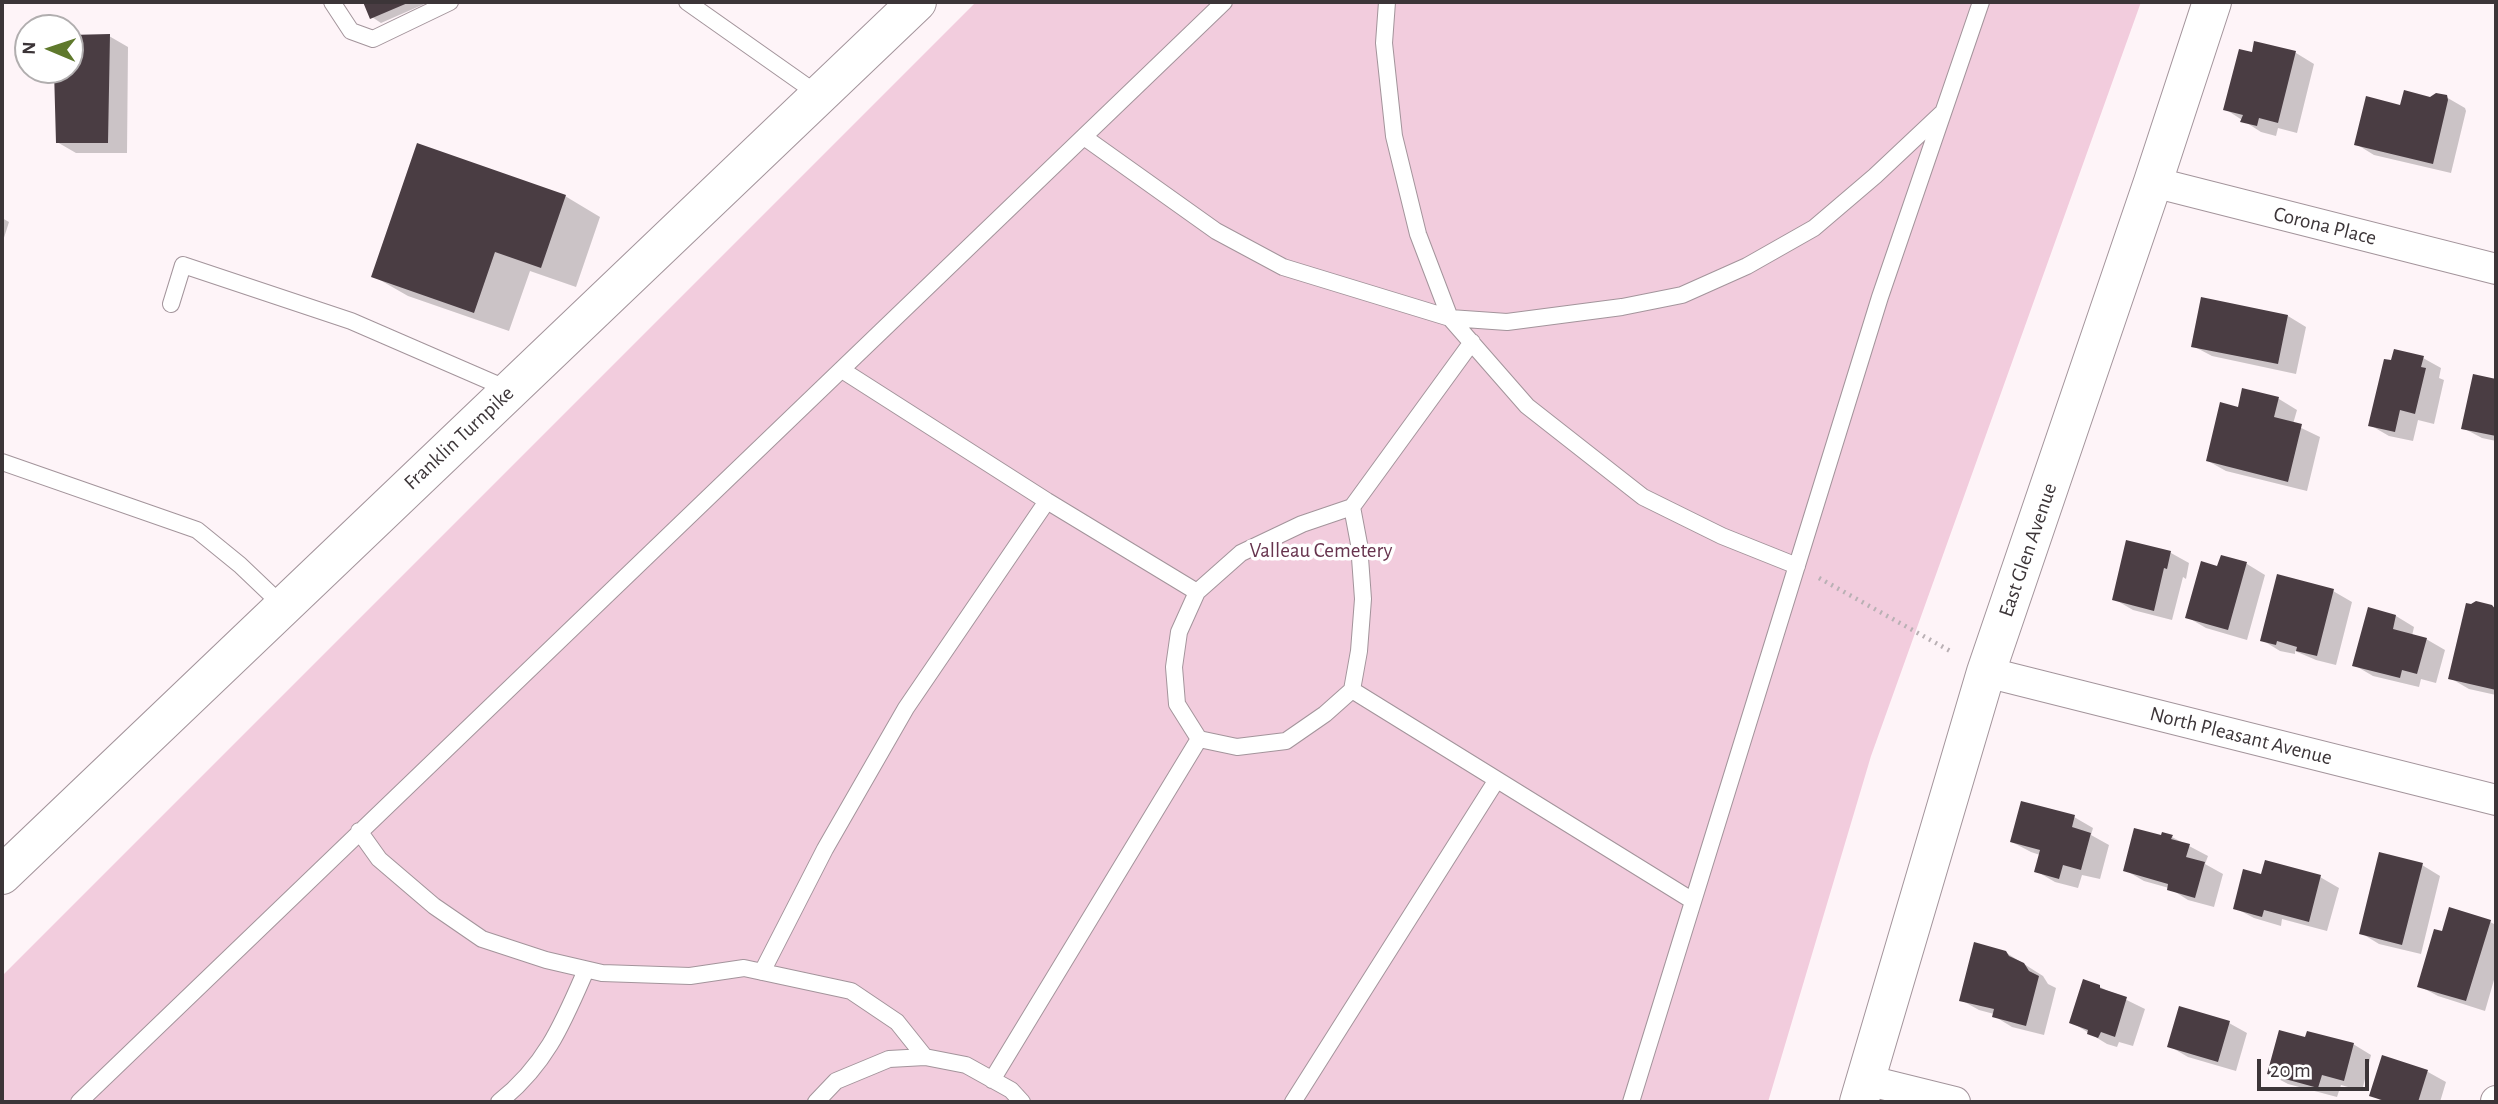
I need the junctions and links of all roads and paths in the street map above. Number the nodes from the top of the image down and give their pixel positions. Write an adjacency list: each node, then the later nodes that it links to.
1 (332, 2): 2 (lane)
2 (450, 2)
3 (687, 2): 9 (lane)
4 (917, 2): 9 (street, Franklin Turnpike)
5 (1224, 2): 11 (lane)
6 (1387, 2): 15 (lane)
7 (1981, 2): 10 (lane)
8 (2212, 2): 12 (street, East Glen Avenue)
9 (819, 95): 18 (street, Franklin Turnpike)
10 (1943, 111): 15 (lane); 22 (lane)
11 (1084, 137): 15 (lane); 17 (lane)
12 (2153, 182): 13 (street, Corona Place); 25 (street, East Glen Avenue)
13 (2496, 269)
14 (171, 304): 18 (lane)
15 (1450, 318): 16 (lane)
16 (1472, 342): 21 (lane); 22 (lane)
17 (842, 370): 20 (lane); 30 (lane)
18 (510, 390): 24 (street, Franklin Turnpike)
19 (3, 466): 24 (lane)
20 (1047, 500): 23 (lane); 34 (lane)
21 (1352, 507): 23 (lane); 26 (lane)
22 (1797, 566): 25 (path); 32 (lane)
23 (1198, 592): 27 (lane)
24 (282, 605): 31 (street, Franklin Turnpike)
25 (1986, 672): 29 (street, North Pleasant Avenue); 37 (street, East Glen Avenue)
26 (1352, 690): 27 (lane); 28 (lane)
27 (1199, 739): 36 (lane)
28 (1496, 781): 32 (lane); 42 (lane)
29 (2496, 800)
30 (359, 831): 33 (lane); 38 (lane)
31 (2, 875)
32 (1693, 901): 43 (lane)
33 (586, 970): 34 (lane); 39 (lane)
34 (762, 972): 35 (lane)
35 (925, 1057): 36 (lane); 40 (lane)
36 (992, 1080): 41 (lane)
37 (1863, 1091): 44 (street)
38 (79, 1102)
39 (499, 1102)
40 (816, 1102)
41 (1022, 1102)
42 (1293, 1102)
43 (1631, 1102)
44 (1955, 1102)

